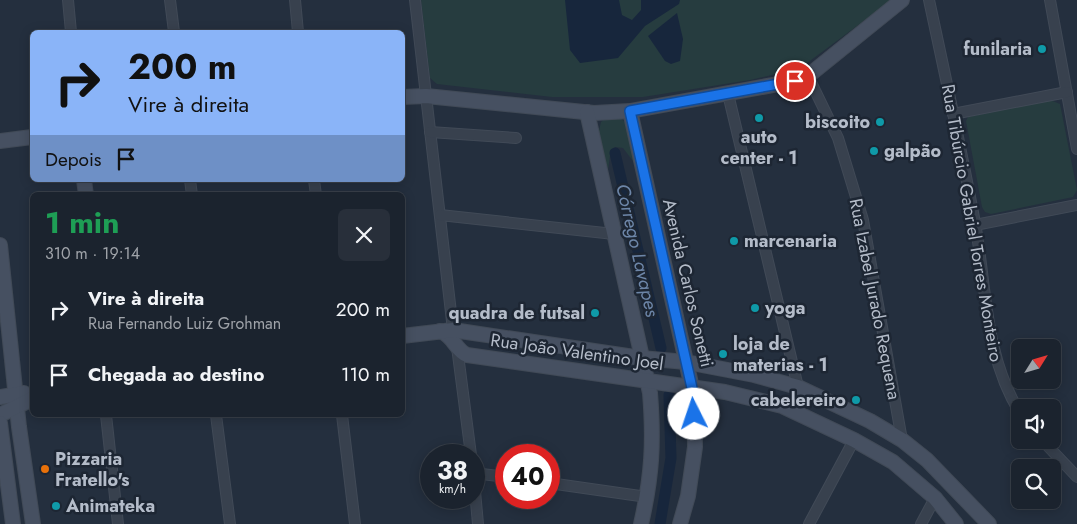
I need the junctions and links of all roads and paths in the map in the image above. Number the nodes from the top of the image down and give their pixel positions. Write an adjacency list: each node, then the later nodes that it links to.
1 (68, 0): 8 (street)
2 (170, 0): 9 (street)
3 (295, 0): 10 (street)
4 (415, 0): 14 (street)
5 (902, 0): 11 (street)
6 (929, 0): 18 (street, Rua Tibúrcio Gabriel Torres Monteiro)
7 (1050, 0): 12 (street)
8 (71, 30)
9 (174, 30)
10 (298, 30)
11 (808, 76): 13 (street); 49 (street, Rua Izabel Jurado Requena)
12 (1067, 92): 18 (street); 23 (street)
13 (728, 94): 16 (street); 35 (street)
14 (426, 96): 15 (street); 17 (street); 19 (street)
15 (405, 97)
16 (630, 111): 17 (street); 33 (street, Avenida Carlos Sonetti)
17 (591, 112): 27 (street)
18 (953, 114): 26 (street, Rua Tibúrcio Gabriel Torres Monteiro)
19 (430, 132): 21 (street); 25 (street)
20 (30, 137): 22 (street)
21 (516, 138)
22 (0, 141)
23 (1077, 149)
24 (1077, 204): 26 (street)
25 (440, 215): 27 (street); 29 (street)
26 (975, 225): 40 (street, Rua Tibúrcio Gabriel Torres Monteiro)
27 (614, 234): 31 (street)
28 (0, 245): 38 (street)
29 (454, 331): 30 (street, Rua João Valentino Joel); 31 (street, Rua João Valentino Joel); 32 (street, Rua João Valentino Joel); 32 (street)
30 (405, 336)
31 (641, 358): 33 (street, Rua João Valentino Joel); 34 (street)
32 (465, 360): 34 (street, Rua João Valentino Joel); 51 (street)
33 (686, 362): 35 (street, Rua João Valentino Joel); 36 (street, Avenida Carlos Sonetti)
34 (647, 382): 36 (street, Rua João Valentino Joel); 55 (street)
35 (798, 387): 49 (street, Rua João Valentino Joel)
36 (692, 388): 48 (street, Rua João Valentino Joel); 65 (street, Avenida Carlos Sonetti)
37 (30, 392): 38 (street)
38 (16, 394): 39 (street); 42 (street)
39 (0, 397)
40 (1012, 399)
41 (30, 400): 42 (street)
42 (17, 408): 43 (street); 59 (street)
43 (0, 415)
44 (106, 417): 60 (street)
45 (216, 417): 61 (street)
46 (342, 417): 62 (street)
47 (0, 423): 50 (street)
48 (854, 440): 56 (street, Rua João Valentino Joel); 66 (street)
49 (902, 440): 69 (street, Rua João Valentino Joel)
50 (2, 444): 58 (street)
51 (470, 444)
52 (1051, 449): 53 (street)
53 (1077, 477)
54 (560, 485): 55 (street)
55 (647, 497): 64 (street)
56 (935, 498): 67 (street); 68 (street, Rua João Valentino Joel)
57 (477, 509): 63 (street)
58 (13, 524)
59 (33, 524)
60 (118, 524)
61 (230, 524)
62 (355, 524)
63 (478, 524)
64 (641, 524)
65 (680, 524)
66 (809, 524)
67 (921, 524)
68 (956, 524)
69 (989, 524)

